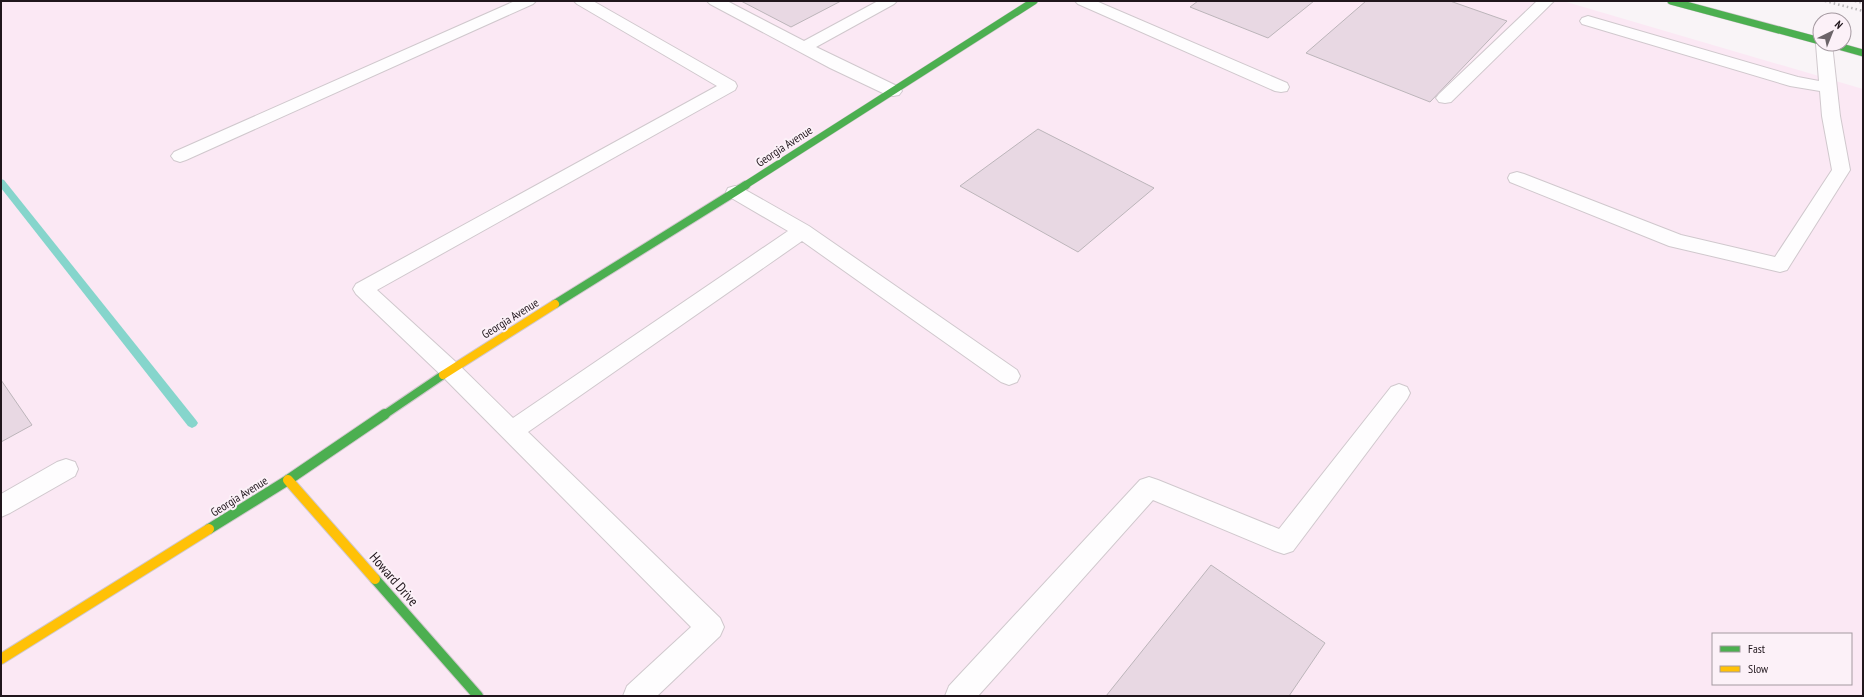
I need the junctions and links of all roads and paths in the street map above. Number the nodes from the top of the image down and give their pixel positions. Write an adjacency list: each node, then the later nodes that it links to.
1 (528, 1): 19 (lane)
2 (582, 1): 23 (lane)
3 (715, 1): 11 (lane)
4 (889, 1): 11 (lane)
5 (1034, 1): 17 (street, Georgia Avenue)
6 (1083, 1): 15 (lane)
7 (1546, 1): 18 (lane)
8 (1671, 1): 10 (street)
9 (1588, 21): 16 (lane)
10 (1812, 39)
11 (804, 48): 17 (lane)
12 (1852, 50): 14 (street)
13 (1825, 52): 16 (lane)
14 (1863, 53)
15 (1281, 87)
16 (1828, 87): 20 (lane)
17 (893, 91): 21 (street, Georgia Avenue)
18 (1445, 98)
19 (180, 156)
20 (1516, 178)
21 (735, 192): 22 (lane); 23 (street, Georgia Avenue)
22 (802, 231): 24 (lane); 26 (lane)
23 (450, 370): 26 (lane); 28 (street, Georgia Avenue)
24 (1009, 376)
25 (1399, 393): 33 (lane)
26 (512, 431): 32 (lane)
27 (66, 469): 29 (lane)
28 (288, 480): 30 (street, Georgia Avenue); 31 (street, Howard Drive)
29 (1, 506)
30 (1, 659)
31 (478, 696)
32 (637, 696)
33 (959, 696)

